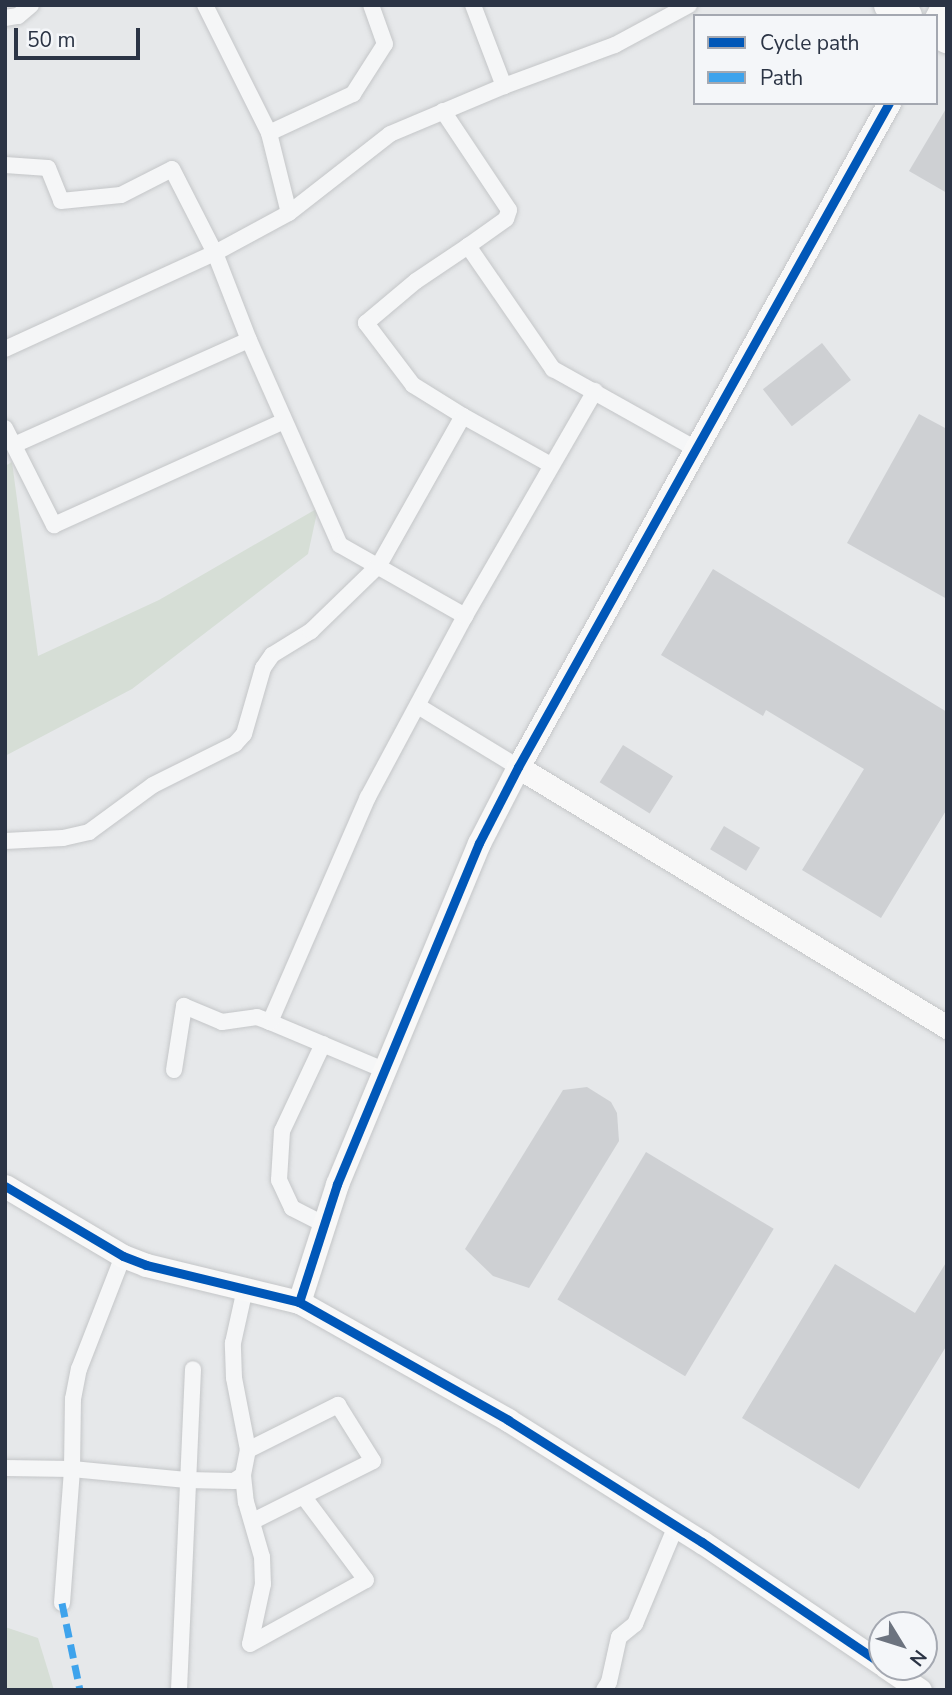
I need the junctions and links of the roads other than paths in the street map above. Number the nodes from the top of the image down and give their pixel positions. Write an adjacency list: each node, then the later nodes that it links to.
1 (31, 5): 6 (street)
2 (205, 5): 10 (street)
3 (371, 5): 10 (street)
4 (473, 5): 7 (street)
5 (690, 5): 7 (street)
6 (5, 19)
7 (504, 86): 9 (street)
8 (888, 105): 22 (street)
9 (443, 111): 12 (street); 13 (street)
10 (269, 133): 12 (street)
11 (5, 164): 14 (street)
12 (289, 213): 14 (street)
13 (468, 246): 17 (street); 18 (street)
14 (215, 253): 15 (street); 16 (street)
15 (249, 340): 19 (street); 21 (street)
16 (5, 349)
17 (595, 391): 22 (street); 23 (street)
18 (463, 416): 23 (street); 24 (street)
19 (284, 421): 21 (street); 24 (street)
20 (5, 428): 21 (street)
21 (14, 445)
22 (696, 449): 27 (street)
23 (551, 465): 25 (street)
24 (379, 565): 25 (street); 28 (street)
25 (466, 616): 26 (street)
26 (418, 706): 27 (street); 29 (street)
27 (518, 767): 30 (street); 33 (street)
28 (5, 841)
29 (270, 1022): 31 (street); 32 (street)
30 (947, 1027)
31 (323, 1044): 33 (street); 35 (street)
32 (174, 1070)
33 (384, 1070): 35 (street)
34 (5, 1186): 36 (street)
35 (324, 1224): 38 (street)
36 (123, 1256): 37 (street); 42 (street)
37 (245, 1289): 38 (street); 40 (street)
38 (299, 1302): 47 (street)
39 (193, 1369): 44 (street)
40 (248, 1450): 43 (street); 45 (street)
41 (5, 1468): 42 (street)
42 (72, 1469): 44 (street); 48 (street)
43 (243, 1475): 44 (street); 46 (street)
44 (186, 1480): 50 (street)
45 (303, 1497): 46 (street); 46 (street)
46 (253, 1521)
47 (676, 1526): 49 (street); 51 (street)
48 (62, 1603)
49 (868, 1655)
50 (179, 1690)
51 (604, 1690)

